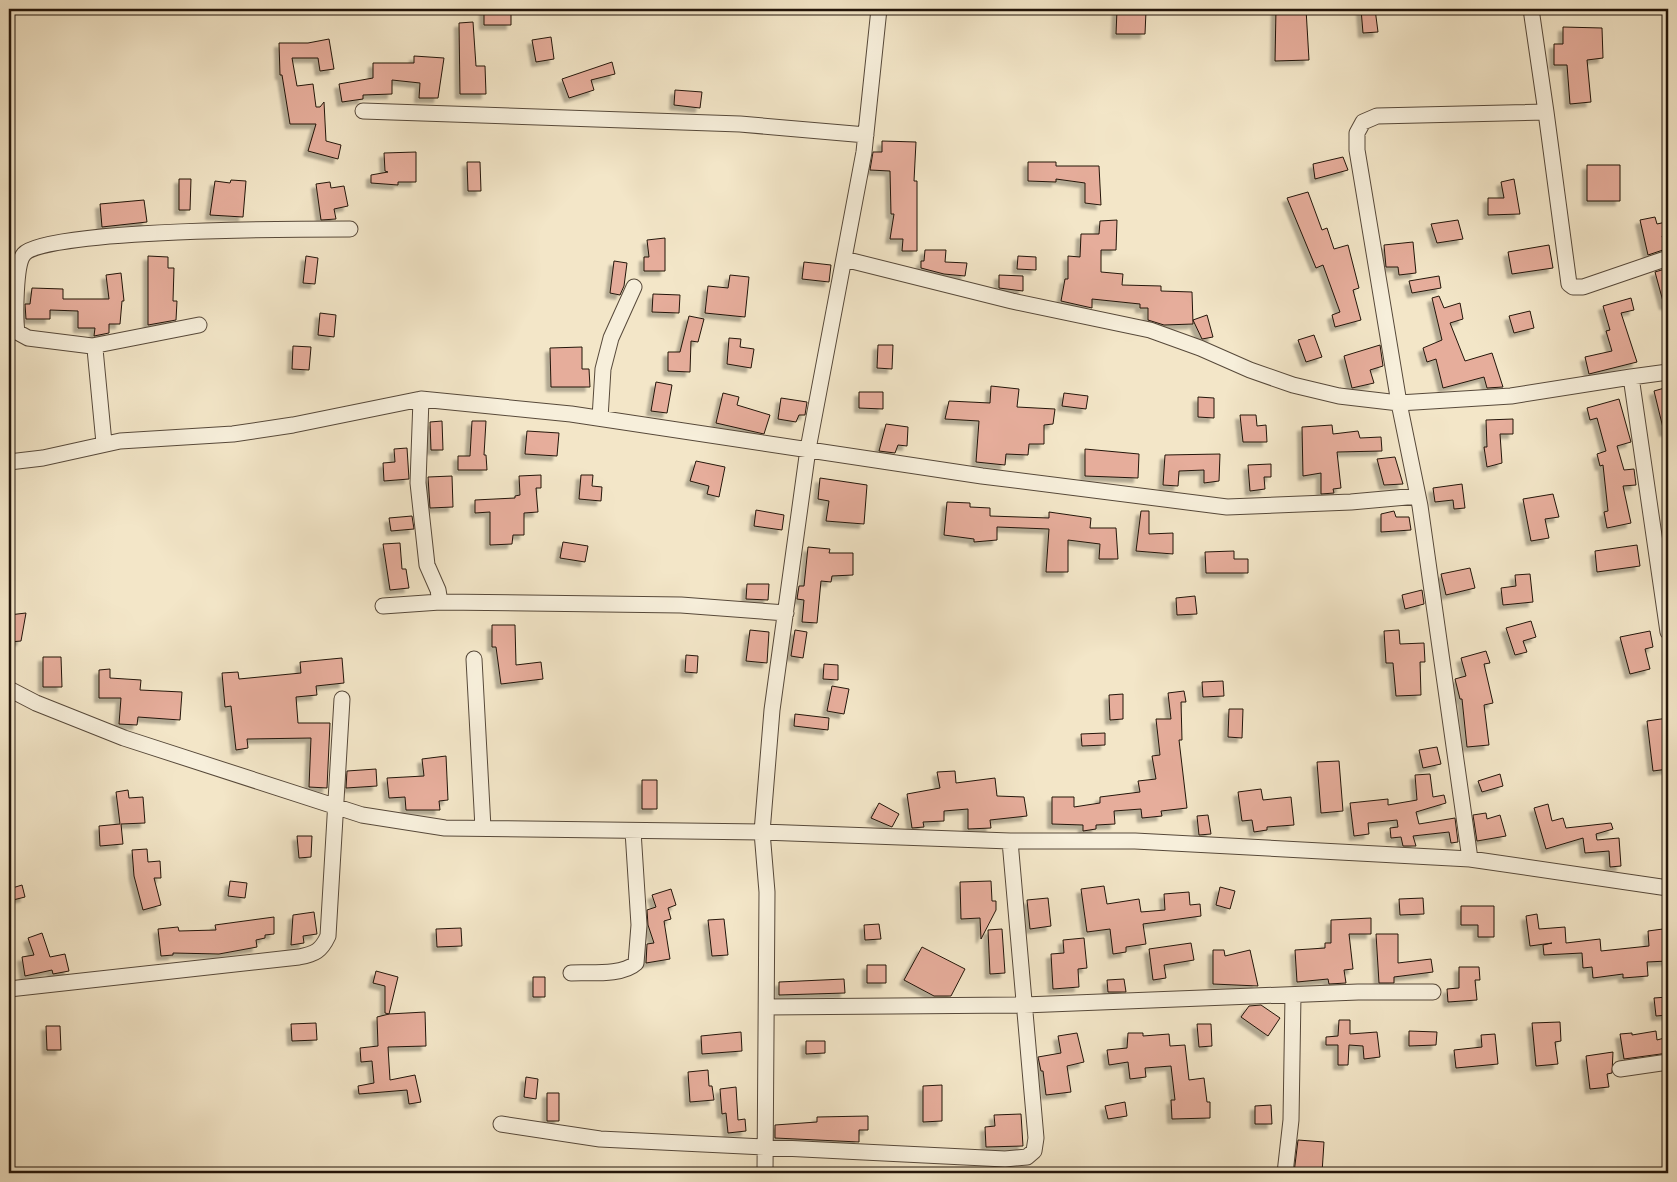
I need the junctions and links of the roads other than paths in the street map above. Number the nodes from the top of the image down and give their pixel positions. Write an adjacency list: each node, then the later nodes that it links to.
1 (879, 9): 5 (street)
2 (1531, 9): 4 (street)
3 (363, 111): 5 (street)
4 (1546, 112): 7 (street); 15 (street)
5 (866, 135): 8 (street)
6 (350, 229): 11 (street)
7 (1668, 258)
8 (844, 259): 15 (street); 18 (street)
9 (634, 288): 16 (street)
10 (199, 326): 11 (street)
11 (92, 346): 17 (street)
12 (1668, 372): 13 (street)
13 (1631, 377): 15 (street); 24 (street)
14 (421, 400): 16 (street); 17 (street); 21 (street)
15 (1399, 403): 20 (street)
16 (600, 418): 18 (street)
17 (104, 443): 19 (street)
18 (808, 449): 20 (street); 23 (street)
19 (9, 462)
20 (1418, 496): 33 (street)
21 (440, 602): 22 (street); 23 (street)
22 (383, 606)
23 (786, 613): 31 (street)
24 (1668, 632)
25 (474, 658): 29 (street)
26 (9, 689): 28 (street)
27 (342, 699): 28 (street)
28 (337, 807): 29 (street); 36 (street)
29 (483, 828): 30 (street)
30 (632, 830): 31 (street); 35 (street)
31 (762, 832): 32 (street); 40 (street)
32 (1010, 841): 33 (street); 39 (street)
33 (1470, 859): 34 (street)
34 (1668, 888)
35 (571, 974)
36 (9, 989)
37 (1433, 992): 38 (street)
38 (1293, 995): 39 (street); 46 (street)
39 (1024, 1005): 40 (street); 44 (street)
40 (767, 1007): 44 (street)
41 (1668, 1062): 42 (street)
42 (1620, 1069)
43 (501, 1124): 44 (street)
44 (766, 1148): 45 (street)
45 (765, 1173)
46 (1284, 1173)

